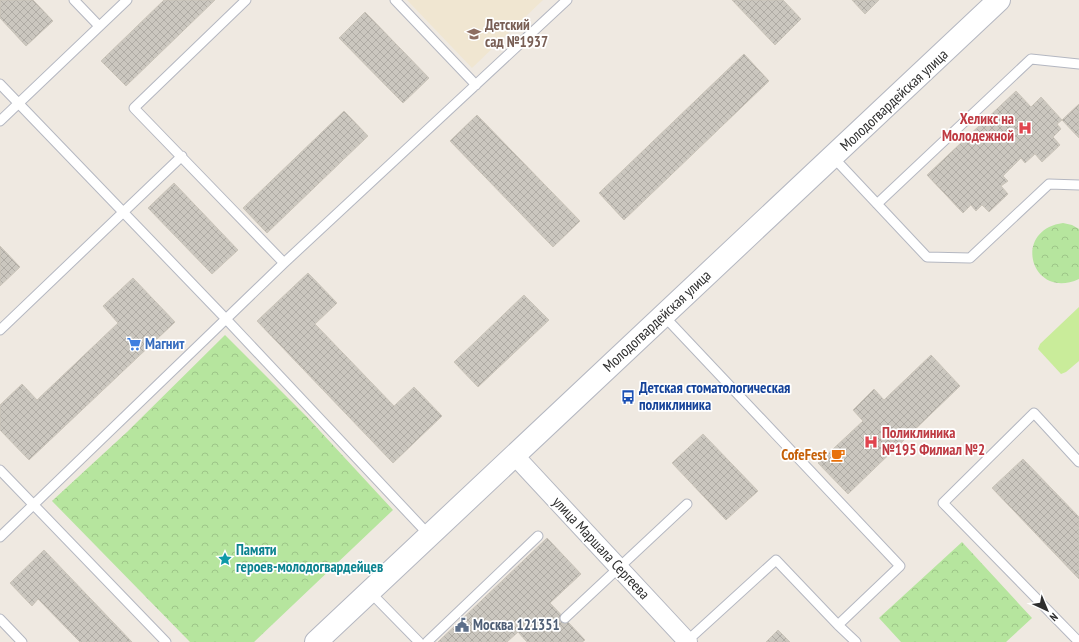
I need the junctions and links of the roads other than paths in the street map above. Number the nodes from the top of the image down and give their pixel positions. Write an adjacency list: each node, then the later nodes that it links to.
1 (74, 0): 7 (lane)
2 (127, 0): 7 (lane)
3 (246, 0): 13 (lane)
4 (395, 0): 10 (lane)
5 (567, 0): 10 (lane)
6 (999, 0): 14 (street, Молодогвардейская улица)
7 (99, 26): 11 (lane)
8 (1079, 64): 16 (lane)
9 (0, 84): 11 (lane)
10 (476, 85): 18 (lane)
11 (19, 103): 12 (lane); 17 (lane)
12 (0, 121)
13 (182, 156): 17 (lane); 18 (lane)
14 (833, 157): 16 (lane); 19 (street, Молодогвардейская улица)
15 (1079, 185): 16 (lane)
16 (877, 204)
17 (124, 211): 20 (lane); 21 (lane)
18 (284, 263): 20 (lane)
19 (663, 316): 22 (street, Молодогвардейская улица); 34 (lane)
20 (226, 319): 26 (lane); 27 (lane)
21 (0, 330)
22 (514, 455): 27 (street, Молодогвардейская улица); 30 (street, улица Маршала Сергеева)
23 (1079, 462): 42 (lane)
24 (0, 470): 26 (lane)
25 (687, 504): 30 (lane)
26 (33, 505): 29 (lane); 36 (lane)
27 (429, 535): 31 (street, Молодогвардейская улица)
28 (538, 536): 39 (lane)
29 (0, 537)
30 (620, 567): 32 (lane); 40 (street, улица Маршала Сергеева)
31 (369, 591): 37 (street, Молодогвардейская улица); 38 (lane)
32 (565, 618)
33 (0, 619): 35 (lane)
34 (838, 625): 40 (lane); 41 (lane)
35 (22, 642)
36 (166, 642)
37 (316, 642)
38 (419, 642)
39 (427, 642)
40 (687, 642)
41 (856, 642)
42 (1079, 642)

